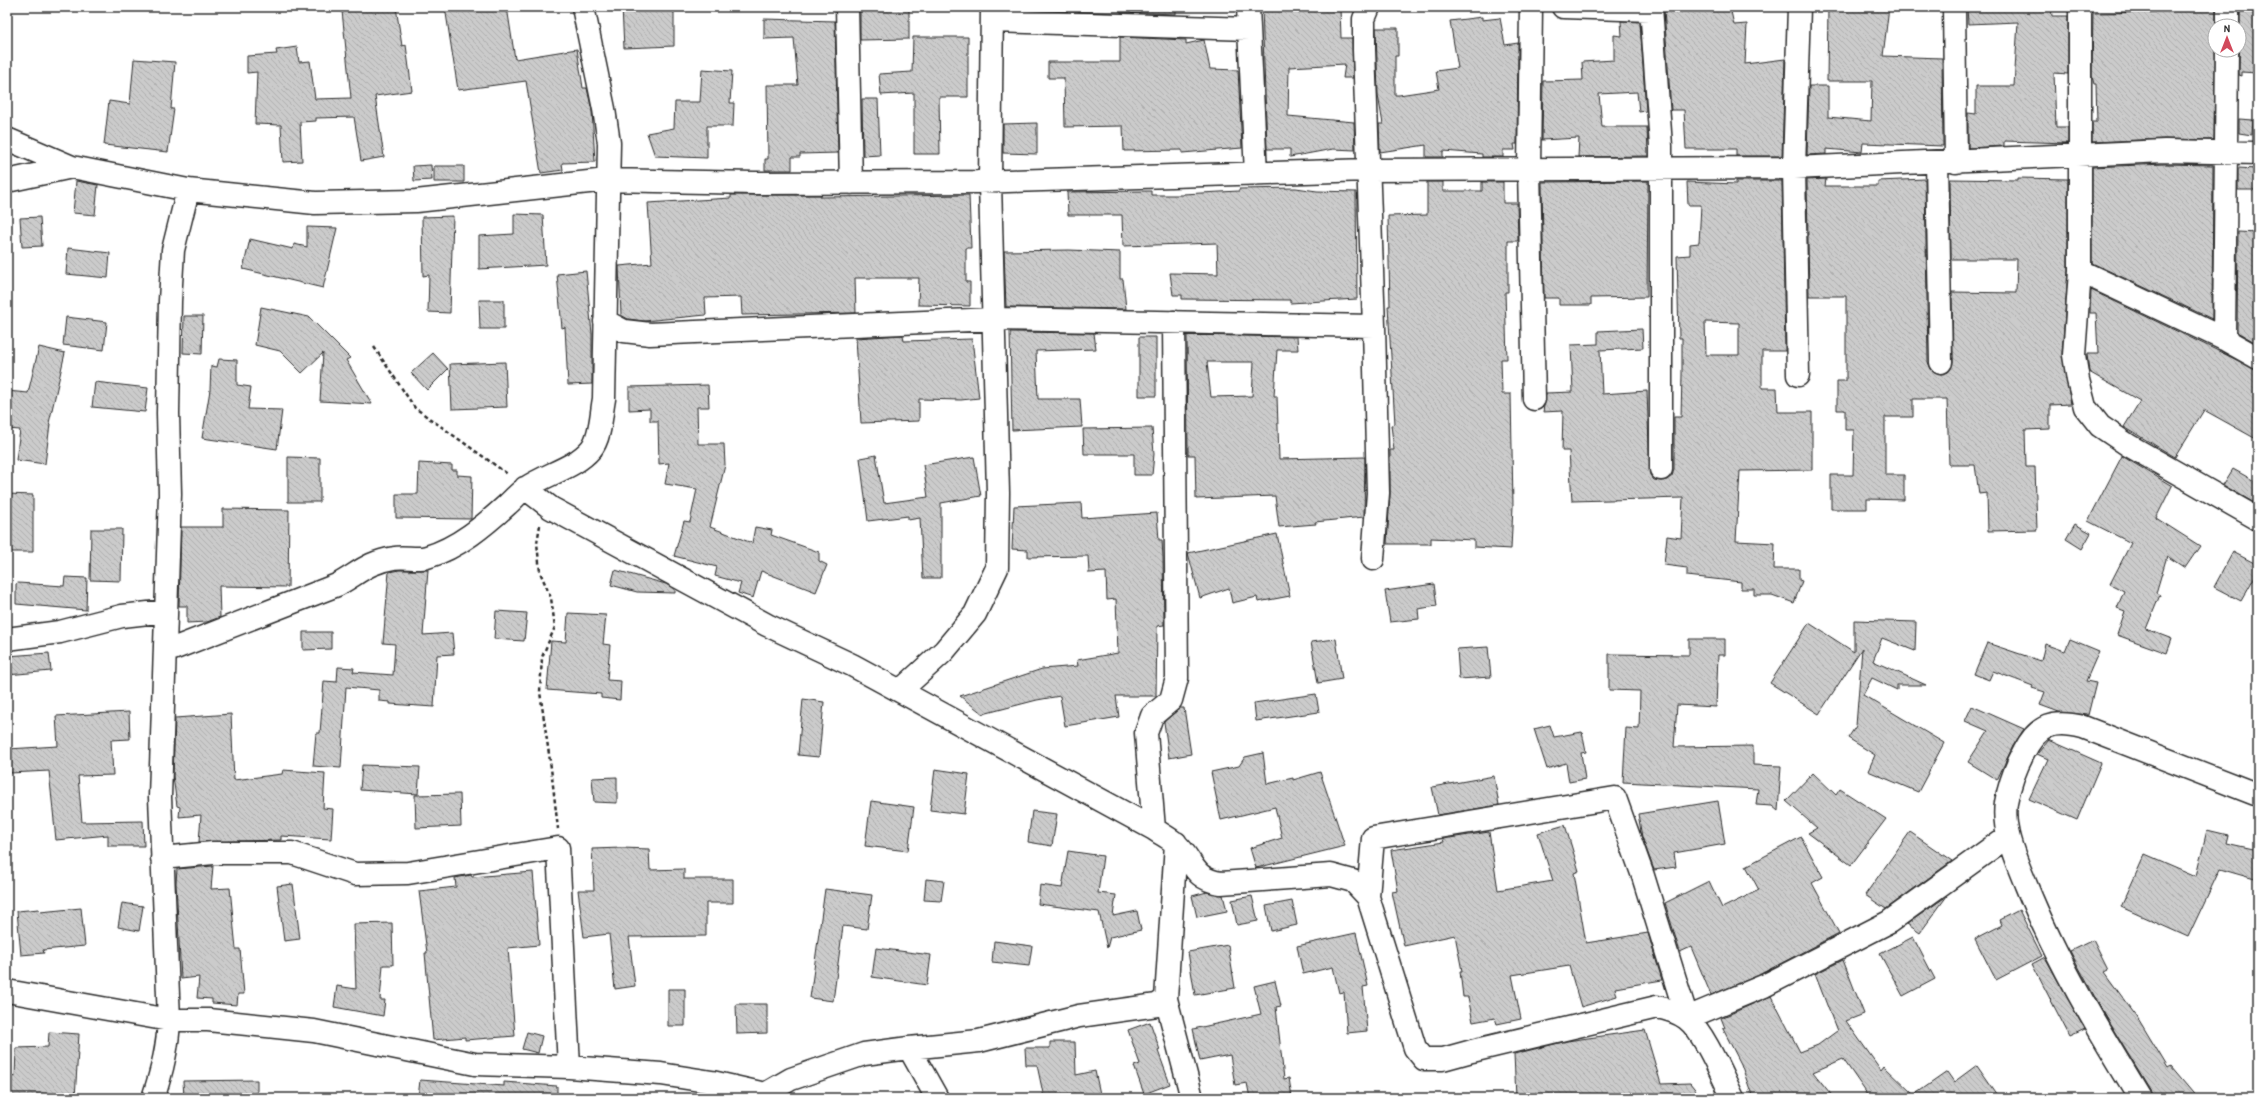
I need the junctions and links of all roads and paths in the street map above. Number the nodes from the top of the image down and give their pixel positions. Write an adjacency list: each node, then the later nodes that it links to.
1 (583, 7): 27 (street)
2 (847, 7): 30 (street)
3 (1248, 7): 14 (street)
4 (1369, 7): 25 (street)
5 (1531, 7): 24 (street)
6 (1563, 7): 11 (street)
7 (1799, 7): 23 (street)
8 (1954, 7): 20 (street)
9 (2080, 7): 19 (street)
10 (2228, 7): 13 (street)
11 (1652, 8): 22 (street)
12 (992, 14): 14 (street); 29 (street)
13 (2228, 18)
14 (1249, 29): 26 (street)
15 (2227, 58): 17 (street)
16 (7, 139): 21 (street)
17 (2226, 151): 18 (street); 19 (street); 37 (street)
18 (2258, 152)
19 (2080, 154): 20 (street); 32 (street)
20 (1947, 162): 23 (street); 40 (street)
21 (72, 167): 28 (street); 31 (street)
22 (1661, 168): 23 (street); 24 (street); 43 (street)
23 (1794, 168): 41 (street)
24 (1529, 169): 25 (street); 42 (street)
25 (1368, 170): 26 (street); 36 (street)
26 (1256, 174): 29 (street)
27 (607, 180): 30 (street); 31 (street); 34 (street)
28 (7, 181)
29 (990, 182): 30 (street); 33 (street)
30 (851, 183)
31 (188, 190): 48 (street)
32 (2080, 271): 37 (street); 46 (street)
33 (994, 319): 34 (street); 35 (street); 51 (street)
34 (605, 322): 44 (street)
35 (1174, 322): 36 (street); 53 (street)
36 (1374, 326): 47 (street)
37 (2224, 339): 39 (street)
38 (374, 347): 44 (path)
39 (2258, 358)
40 (1941, 362)
41 (1798, 375)
42 (1534, 399)
43 (1661, 468)
44 (525, 488): 45 (street); 50 (street)
45 (551, 508): 51 (street); 56 (path)
46 (2258, 519)
47 (1373, 559)
48 (166, 611): 49 (street); 50 (street)
49 (7, 639)
50 (165, 652): 57 (street)
51 (900, 691): 53 (street)
52 (2258, 795): 54 (street)
53 (1154, 829): 55 (street)
54 (2008, 836): 61 (street); 70 (street)
55 (1176, 843): 58 (street); 60 (street)
56 (558, 848): 57 (street); 64 (street)
57 (162, 858): 62 (street)
58 (1368, 897): 61 (street); 61 (street)
59 (7, 991): 62 (street)
60 (1166, 999): 63 (street); 68 (street)
61 (1687, 1018): 69 (street)
62 (169, 1020): 64 (street); 66 (street)
63 (909, 1048): 65 (street); 67 (street)
64 (569, 1067): 65 (street)
65 (768, 1096)
66 (153, 1098)
67 (937, 1098)
68 (1192, 1098)
69 (1733, 1098)
70 (2140, 1098)

